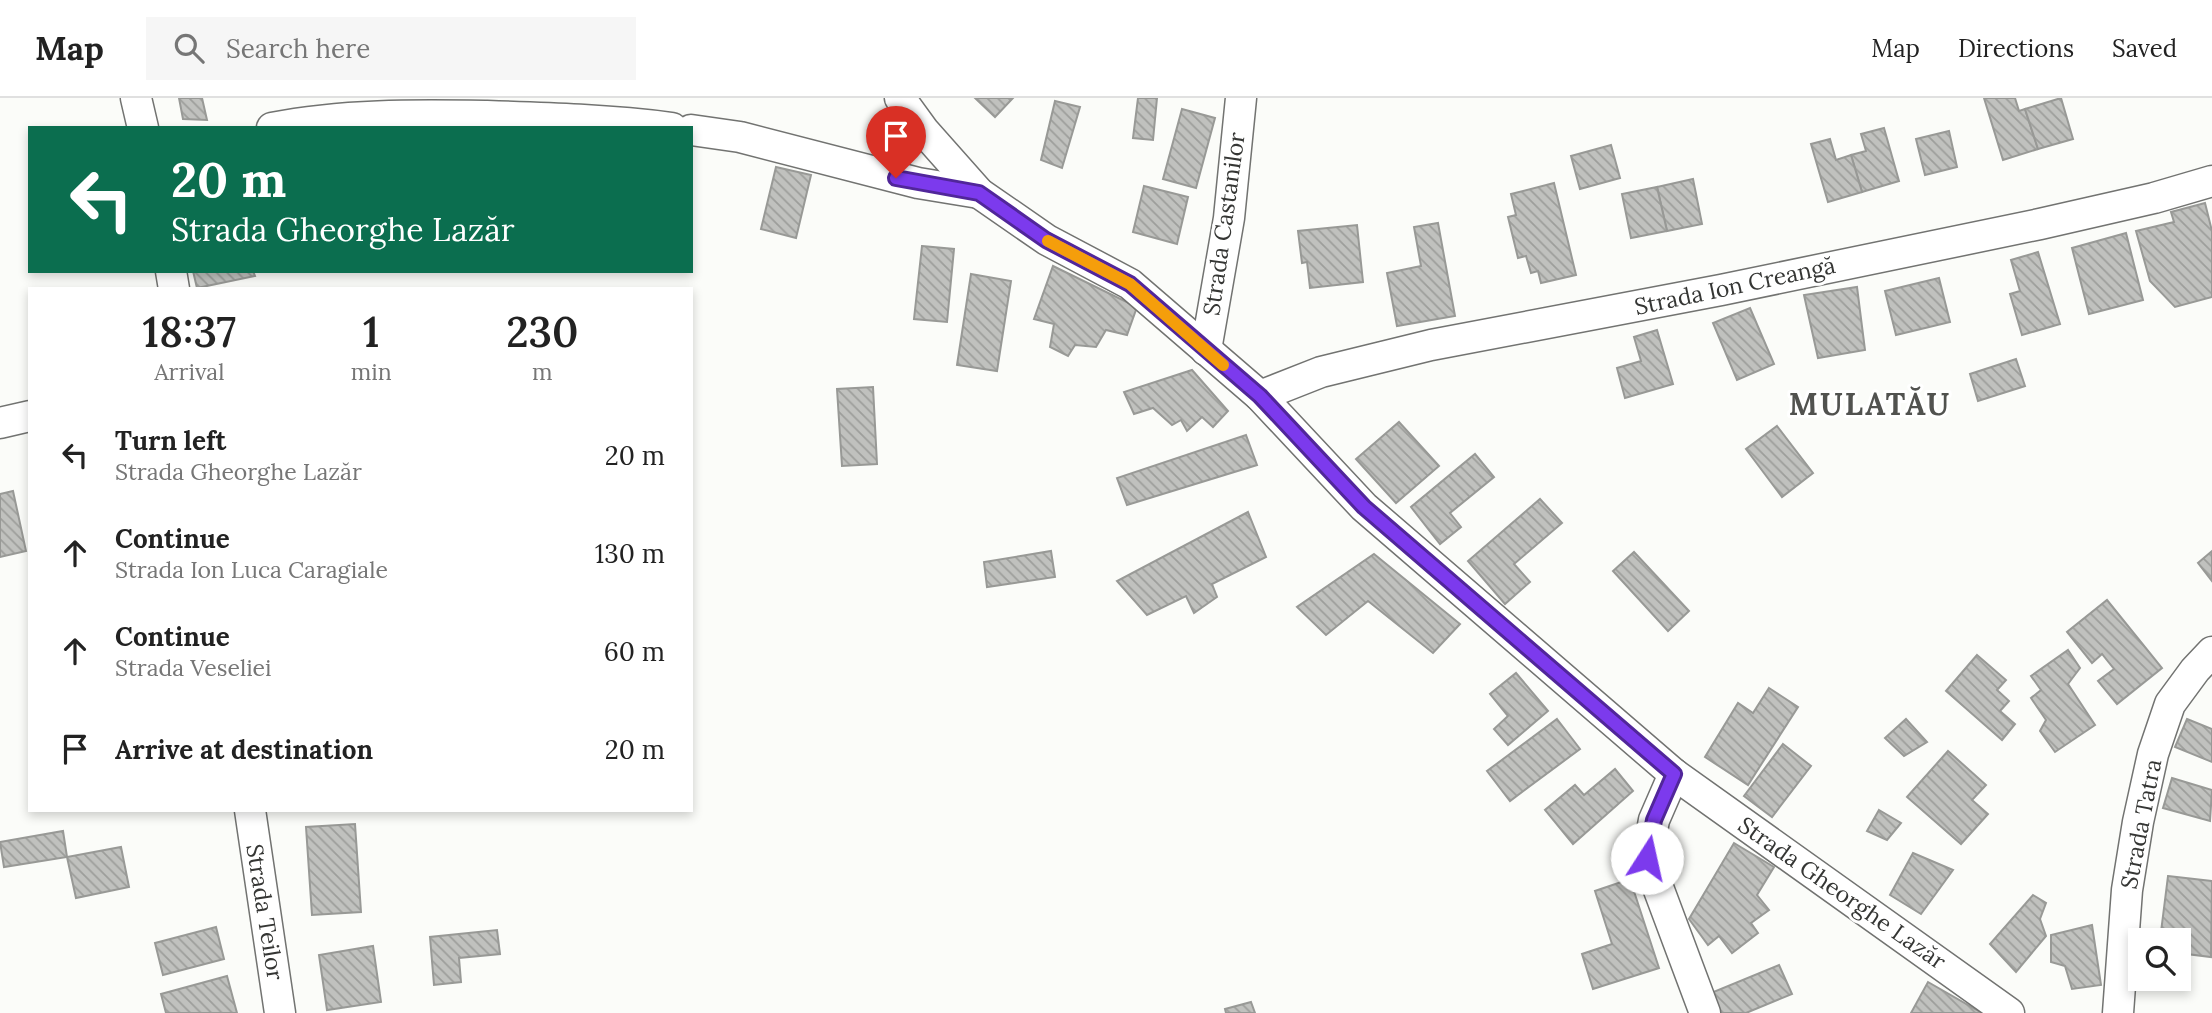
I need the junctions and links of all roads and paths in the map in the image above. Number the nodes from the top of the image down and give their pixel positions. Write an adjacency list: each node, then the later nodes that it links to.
1 (136, 98): 4 (street)
2 (900, 98): 9 (street)
3 (1241, 98): 10 (street, Strada Castanilor)
4 (143, 126)
5 (286, 126): 6 (street)
6 (646, 126)
7 (693, 130): 9 (street)
8 (2212, 181): 11 (street, Strada Ion Creangă)
9 (979, 193): 10 (street, Strada Gheorghe Lazăr)
10 (1206, 350): 11 (street, Strada Gheorghe Lazăr)
11 (1260, 396): 15 (street, Strada Gheorghe Lazăr)
12 (28, 416): 13 (street)
13 (0, 423)
14 (2212, 652): 20 (street, Strada Tatra)
15 (1674, 774): 18 (street); 19 (street, Strada Gheorghe Lazăr)
16 (250, 812): 17 (street, Strada Teilor)
17 (280, 1013)
18 (1705, 1013)
19 (2009, 1013)
20 (2118, 1013)

